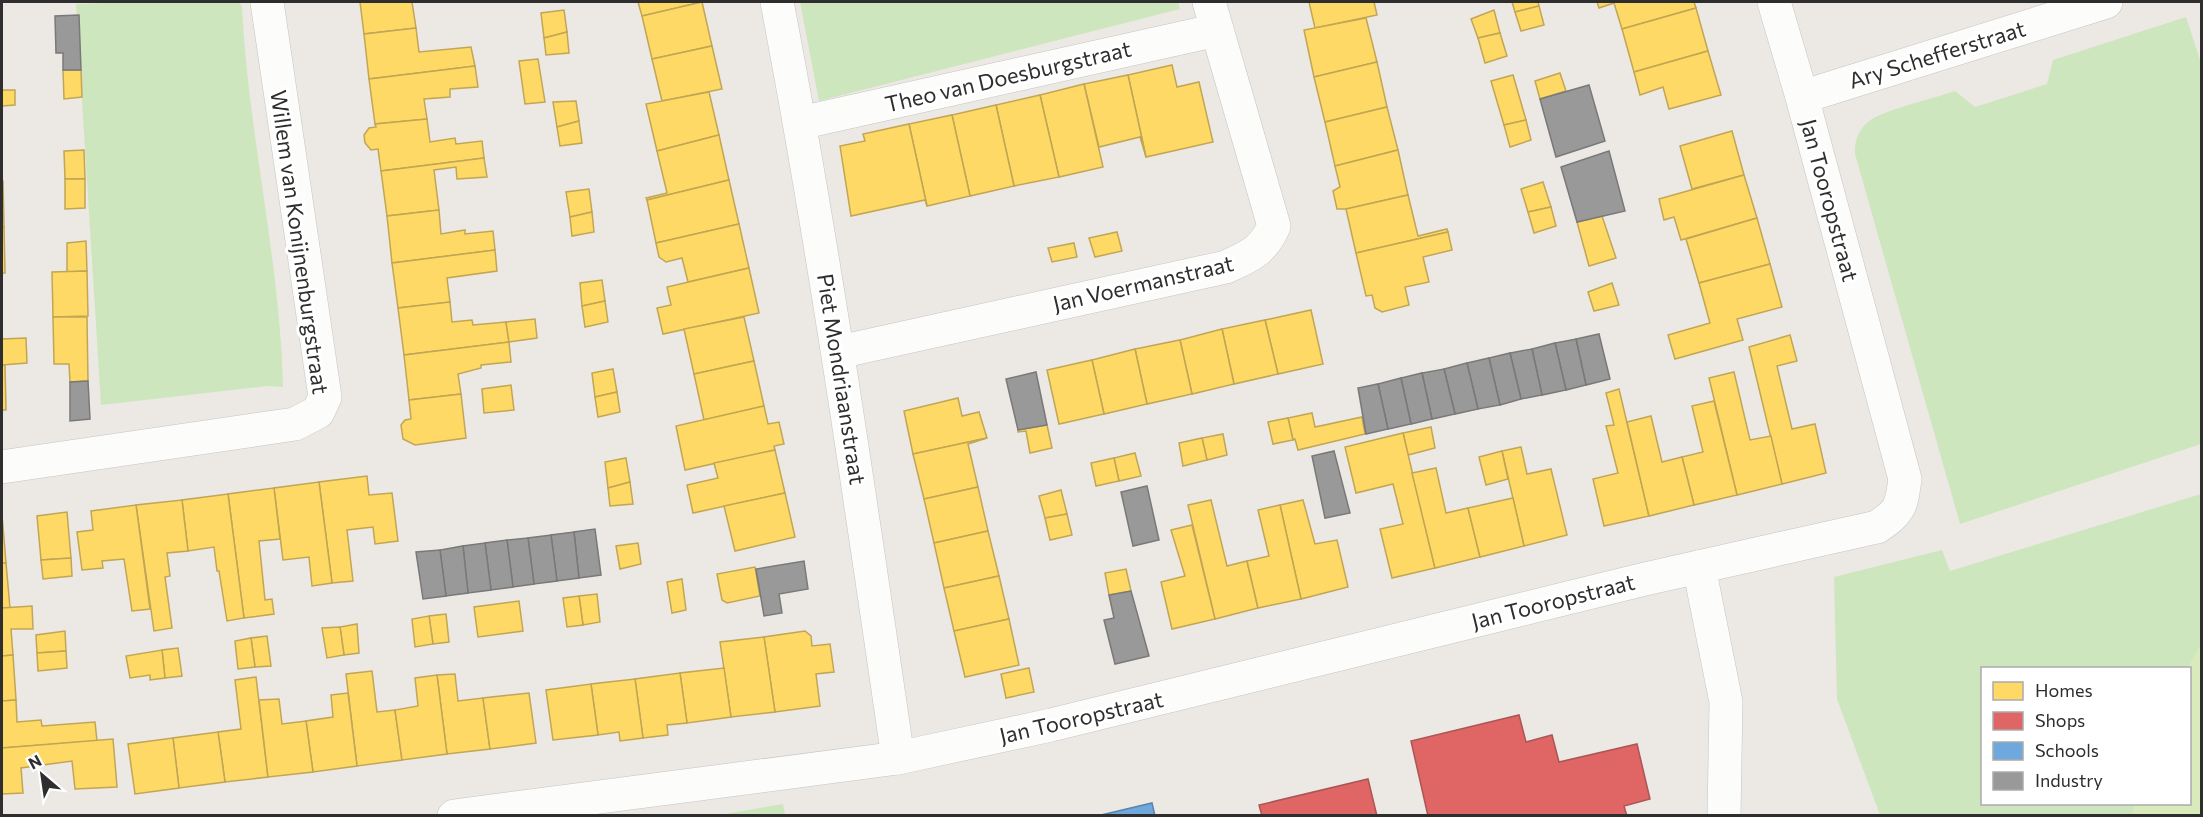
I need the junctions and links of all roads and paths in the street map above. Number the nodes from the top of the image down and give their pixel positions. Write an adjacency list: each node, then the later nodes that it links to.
1 (267, 2): 9 (street, Willem van Konijnenburgstraat)
2 (777, 2): 7 (street, Piet Mondriaanstraat)
3 (1774, 2): 6 (street, Jan Tooropstraat)
4 (2106, 2): 6 (street, Ary Schefferstraat)
5 (1213, 16): 7 (street, Theo van Doesburgstraat); 8 (street, Jan Voermanstraat)
6 (1802, 97): 10 (street, Jan Tooropstraat)
7 (800, 123): 8 (street, Piet Mondriaanstraat)
8 (839, 352): 11 (street, Piet Mondriaanstraat)
9 (2, 467)
10 (1699, 567): 11 (street, Jan Tooropstraat); 13 (street)
11 (898, 758): 12 (street, Jan Tooropstraat)
12 (454, 816)
13 (1724, 816)

